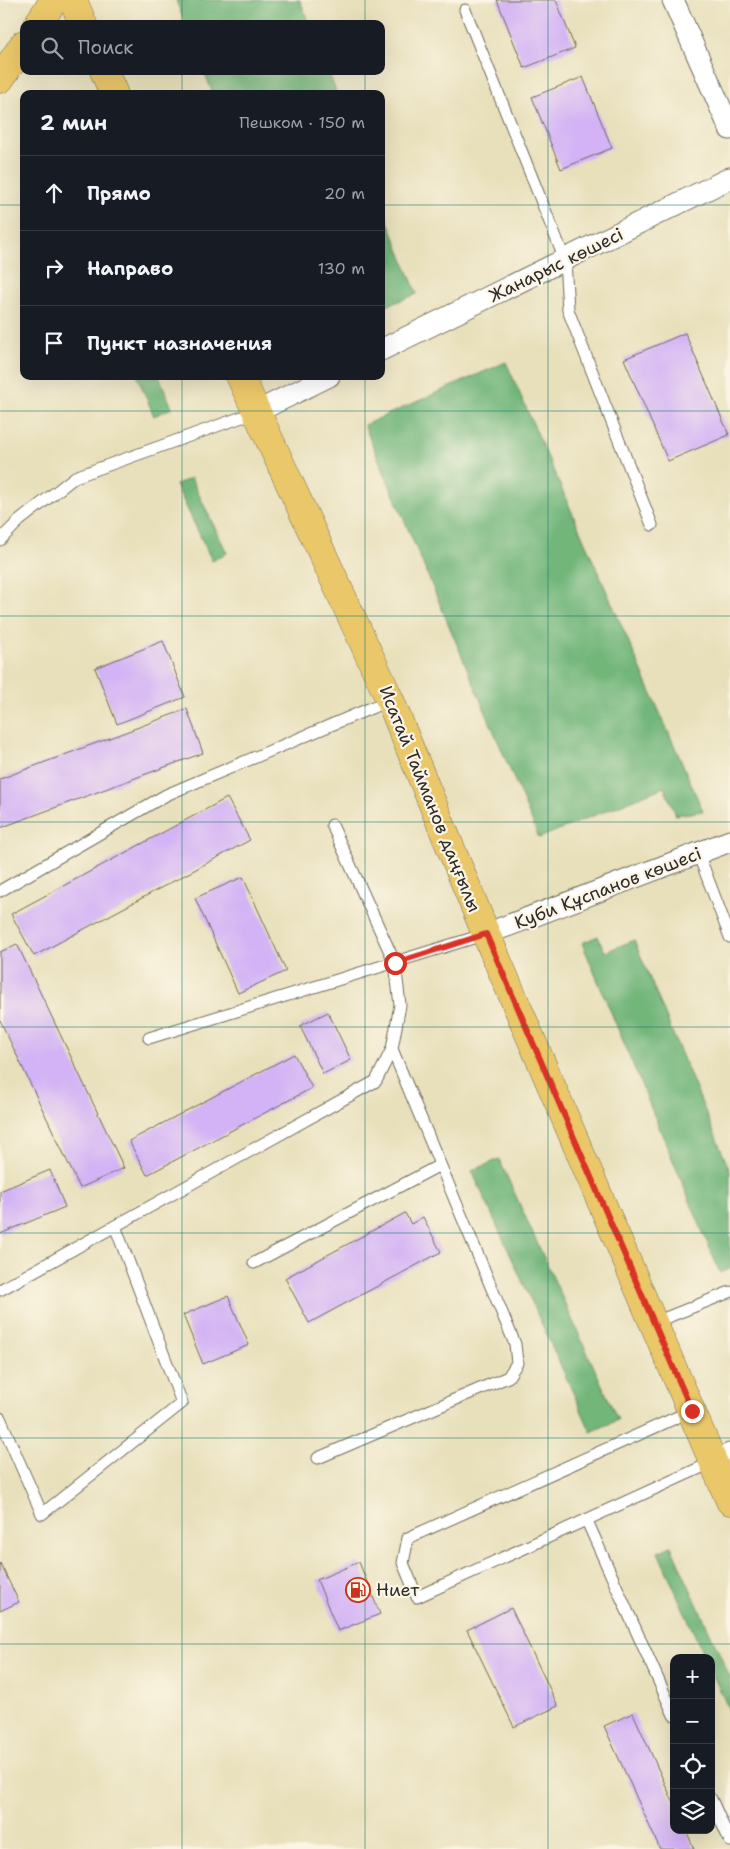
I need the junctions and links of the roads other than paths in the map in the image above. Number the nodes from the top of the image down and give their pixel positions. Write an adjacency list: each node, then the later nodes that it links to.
1 (54, 0): 5 (main road)
2 (73, 0): 6 (main road)
3 (673, 0): 11 (street)
4 (465, 10): 13 (lane)
5 (41, 20)
6 (81, 20)
7 (20, 50): 9 (main road)
8 (106, 75): 10 (main road)
9 (0, 78)
10 (112, 90)
11 (730, 129)
12 (730, 178): 13 (street, Жанарыс көшесі)
13 (565, 260): 14 (street, Жанарыс көшесі); 18 (lane)
14 (385, 348)
15 (242, 380): 17 (main road, Исатай Тайманов даңғылы)
16 (321, 380): 17 (street)
17 (256, 412): 19 (lane); 20 (main road, Исатай Тайманов даңғылы)
18 (652, 525)
19 (0, 540)
20 (390, 700): 24 (lane); 25 (main road, Исатай Тайманов даңғылы)
21 (332, 825): 27 (lane)
22 (730, 841): 23 (street, Куби Құспанов көшесi)
23 (698, 853): 25 (street, Куби Құспанов көшесi); 26 (lane)
24 (0, 891)
25 (486, 934): 27 (lane); 35 (main road, Исатай Тайманов даңғылы)
26 (730, 937)
27 (395, 963): 28 (lane); 29 (lane)
28 (149, 1038)
29 (392, 1049): 30 (lane); 31 (lane)
30 (440, 1165): 32 (lane); 38 (lane)
31 (115, 1226): 33 (lane); 37 (lane)
32 (254, 1263)
33 (0, 1290)
34 (730, 1292): 35 (lane)
35 (653, 1323): 36 (main road, Исатай Тайманов даңғылы)
36 (692, 1411): 39 (main road, Исатай Тайманов даңғылы); 41 (lane)
37 (0, 1418)
38 (318, 1458)
39 (722, 1458): 40 (main road, Исатай Тайманов даңғылы); 41 (lane)
40 (730, 1501)
41 (587, 1521): 42 (lane)
42 (670, 1706)
43 (715, 1808): 44 (lane)
44 (730, 1841)

